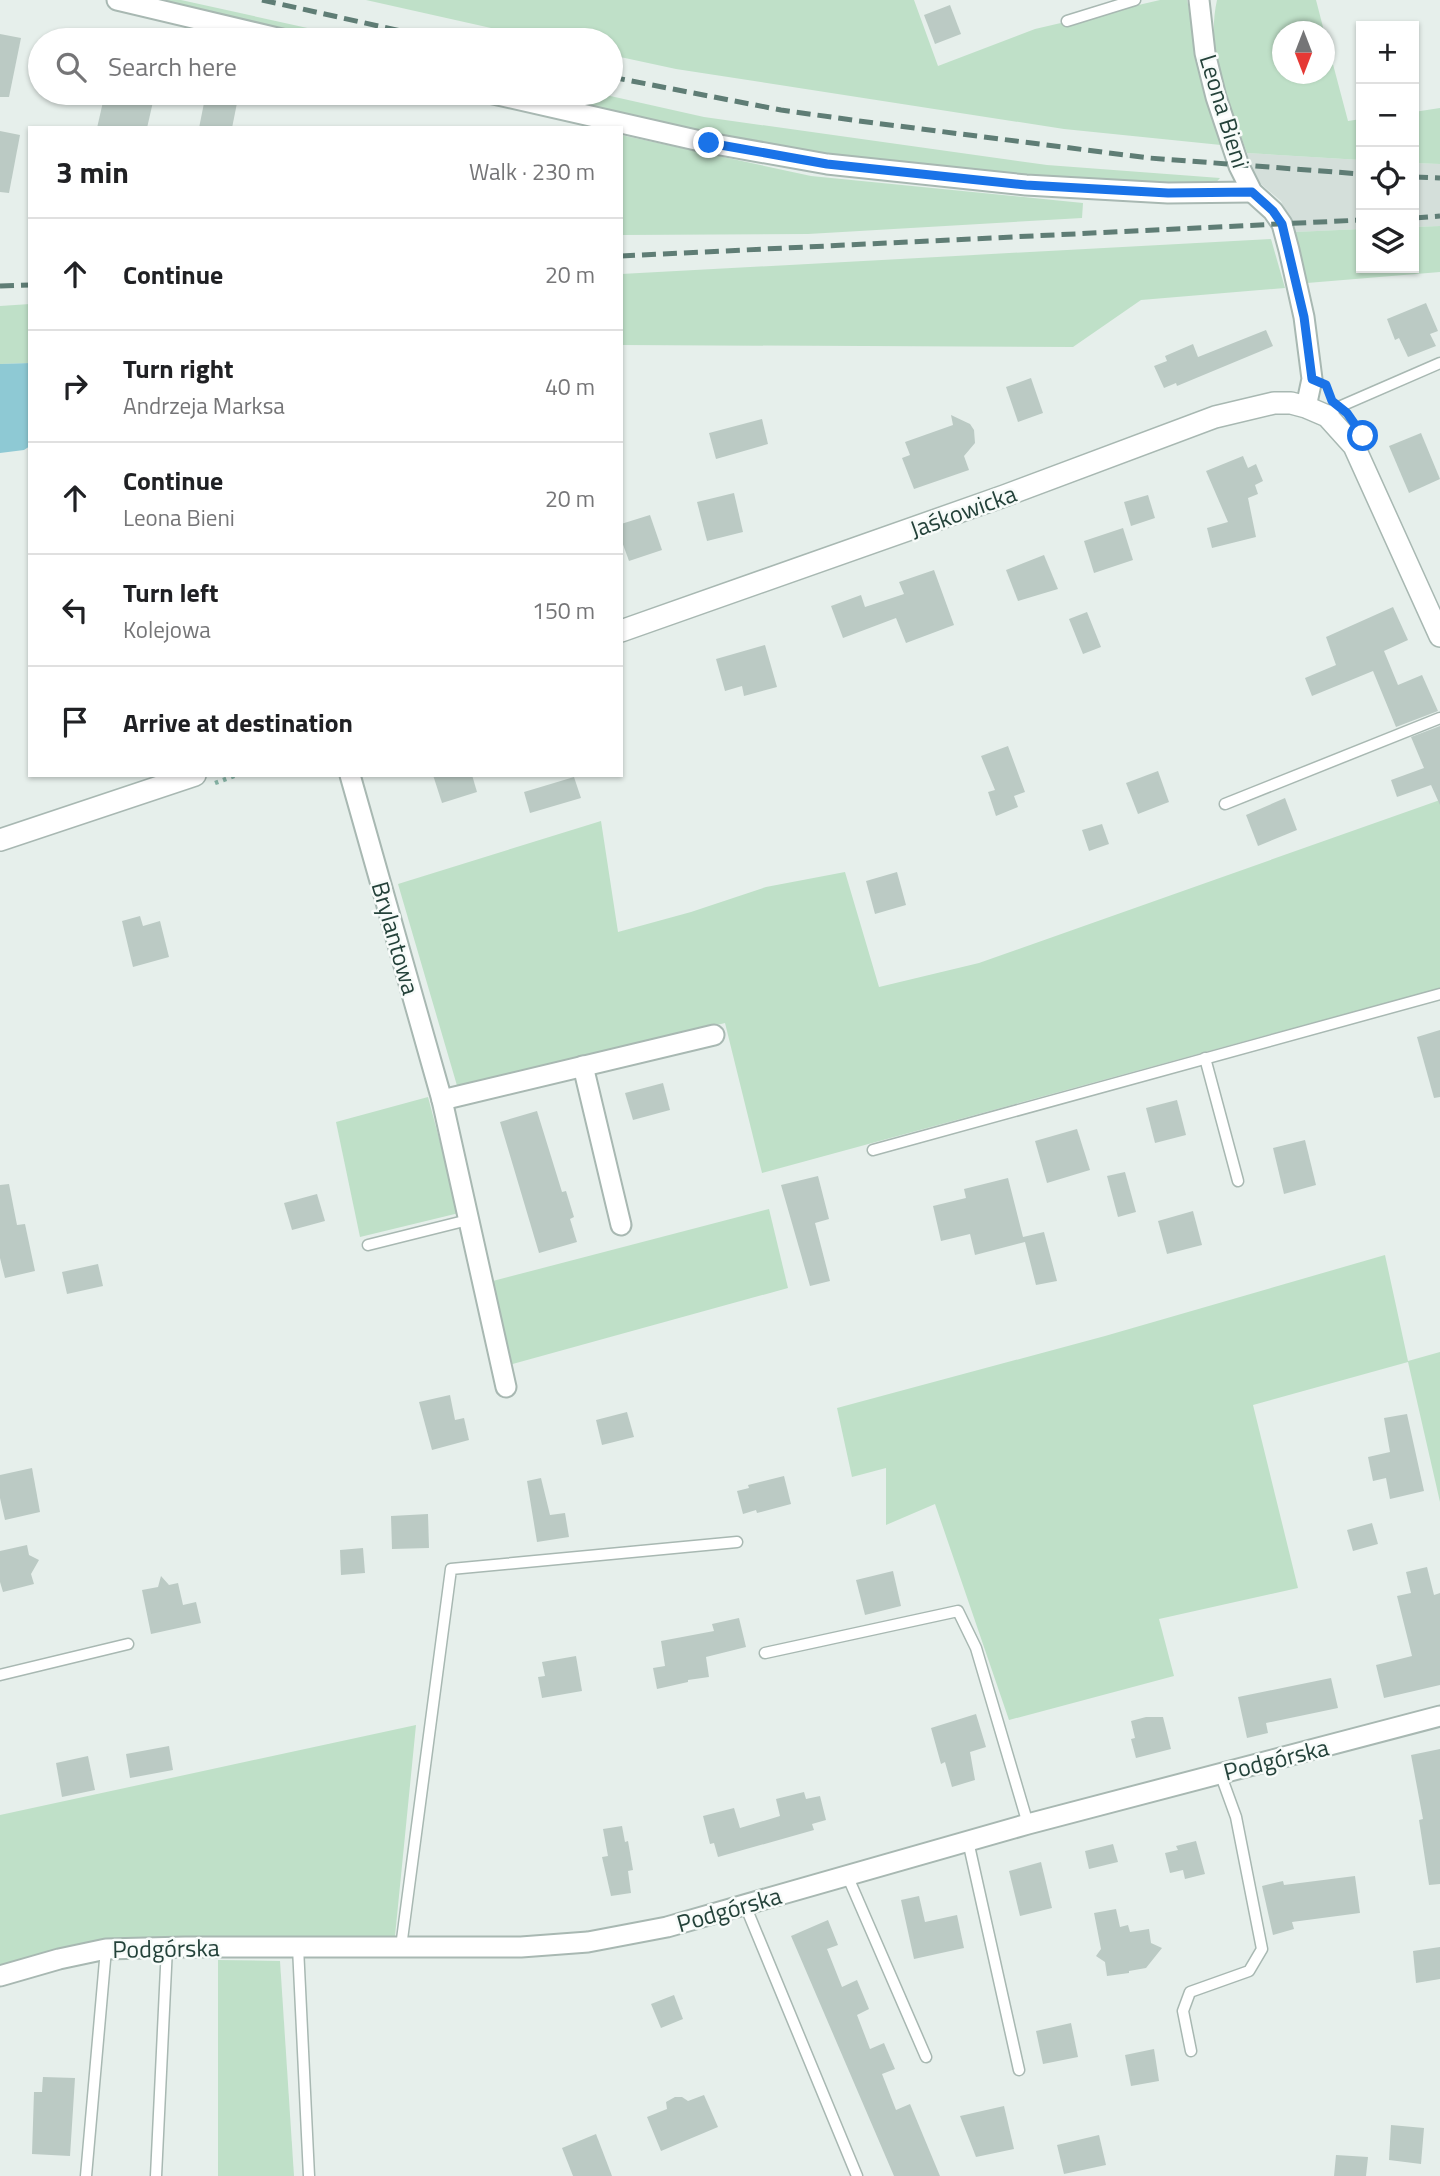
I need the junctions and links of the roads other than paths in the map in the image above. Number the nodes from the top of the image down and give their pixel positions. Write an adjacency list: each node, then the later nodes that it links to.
1 (117, 0): 5 (street)
2 (1135, 0): 4 (lane)
3 (1199, 0): 7 (street, Leona Bieni)
4 (1067, 21)
5 (235, 28)
6 (542, 105): 7 (street)
7 (1252, 192): 9 (street, Leona Bieni)
8 (1440, 363): 9 (lane)
9 (1314, 410): 10 (street, Jaśkowicka); 11 (street)
10 (623, 630)
11 (1440, 636)
12 (1440, 718): 15 (lane)
13 (189, 777): 16 (street)
14 (351, 777): 21 (street, Brylantowa)
15 (1225, 804)
16 (0, 840)
17 (1440, 994): 19 (lane)
18 (714, 1035): 20 (street)
19 (1205, 1058): 22 (lane); 23 (lane)
20 (583, 1066): 21 (street); 25 (street)
21 (442, 1100): 24 (street, Brylantowa)
22 (873, 1150)
23 (1238, 1181)
24 (468, 1220): 26 (lane); 27 (street, Brylantowa)
25 (621, 1226)
26 (368, 1245)
27 (506, 1387)
28 (737, 1542): 40 (lane)
29 (128, 1644): 31 (lane)
30 (765, 1653): 34 (lane)
31 (0, 1675)
32 (1440, 1716): 33 (street, Podgórska)
33 (1220, 1773): 34 (street, Podgórska); 43 (lane)
34 (1028, 1824): 35 (street, Podgórska)
35 (968, 1841): 36 (street, Podgórska); 45 (lane)
36 (847, 1875): 37 (street, Podgórska); 44 (lane)
37 (745, 1905): 40 (street, Podgórska); 49 (lane)
38 (167, 1947): 39 (street, Podgórska); 41 (street, Podgórska); 47 (lane)
39 (298, 1947): 40 (street, Podgórska); 48 (lane)
40 (401, 1948)
41 (106, 1949): 42 (street, Podgórska); 46 (lane)
42 (0, 1976)
43 (1191, 2051)
44 (926, 2057)
45 (1019, 2070)
46 (86, 2176)
47 (156, 2176)
48 (309, 2176)
49 (857, 2176)

